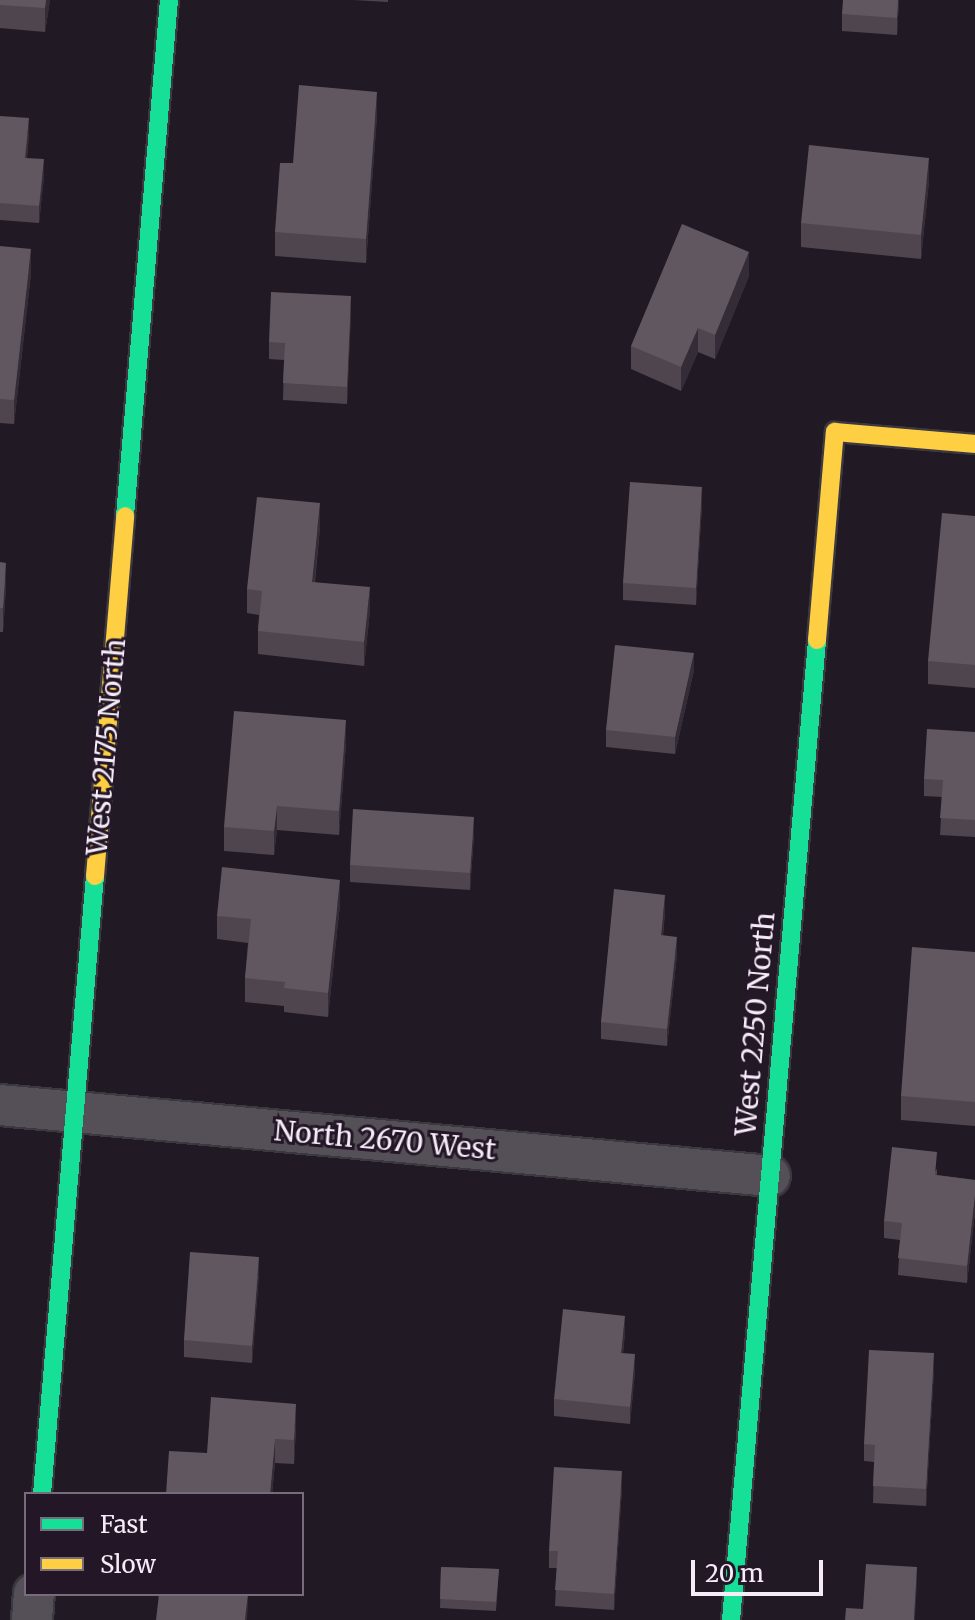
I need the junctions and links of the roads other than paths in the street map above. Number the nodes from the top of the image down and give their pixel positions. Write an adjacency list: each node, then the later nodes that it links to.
1 (169, 0): 4 (street, West 2175 North)
2 (975, 444): 5 (street, West 2250 North)
3 (0, 1105): 4 (street, North 2670 West)
4 (75, 1111): 5 (street, North 2670 West); 6 (street, West 2175 North)
5 (770, 1176): 9 (street, West 2250 North)
6 (42, 1492)
7 (34, 1596): 8 (street)
8 (32, 1620)
9 (731, 1620)

